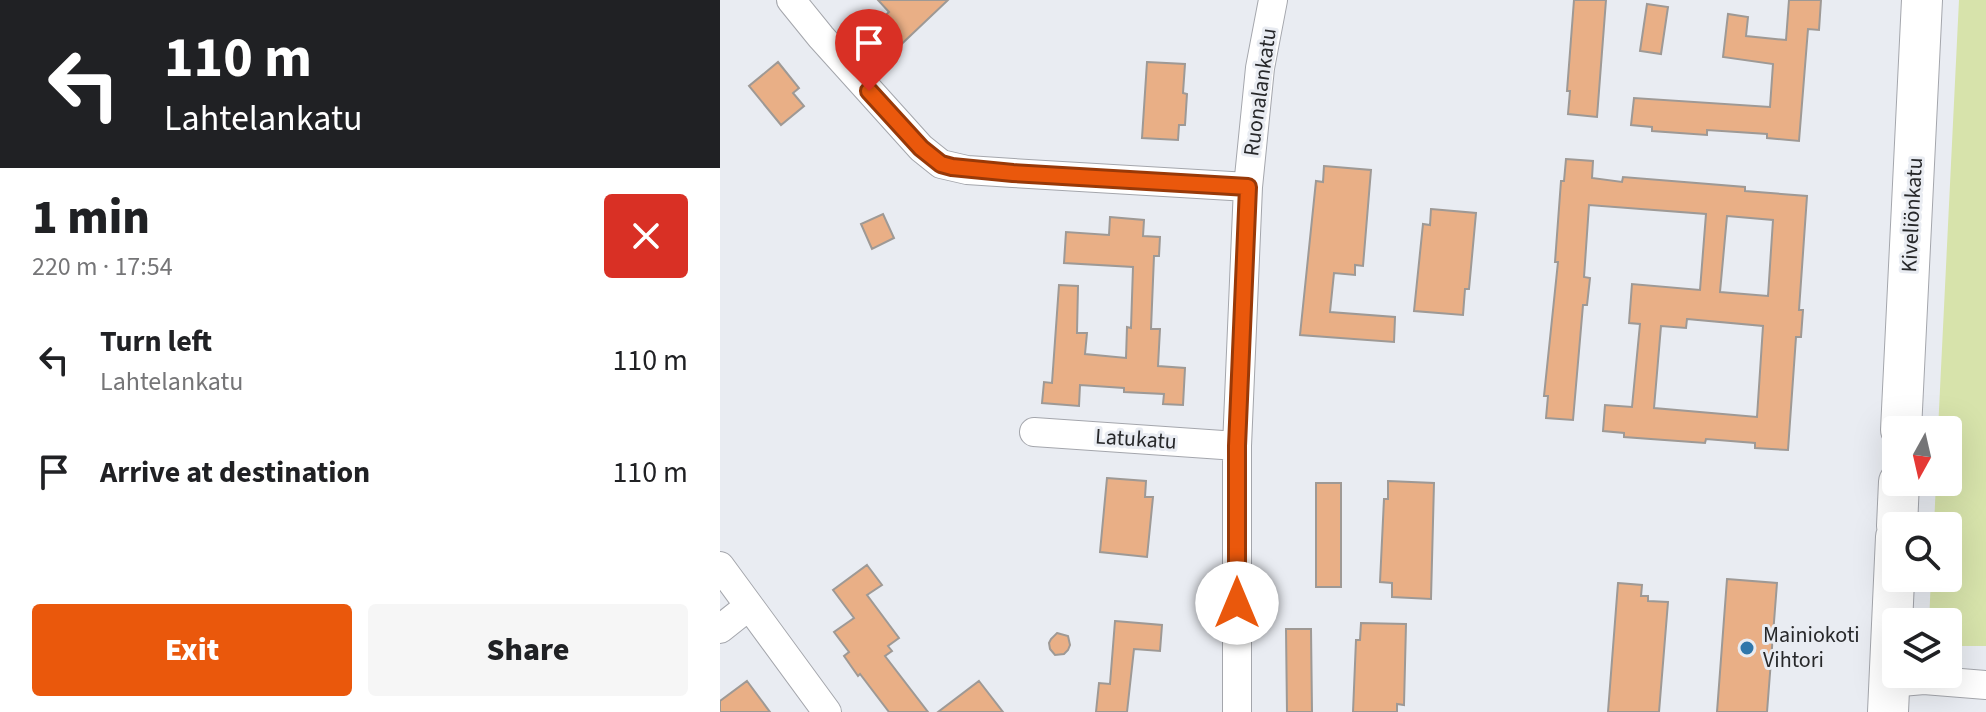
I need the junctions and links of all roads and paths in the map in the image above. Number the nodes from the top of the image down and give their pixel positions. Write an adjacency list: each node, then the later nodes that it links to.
1 (791, 0): 4 (street)
2 (1273, 0): 4 (street, Ruonalankatu)
3 (1922, 0): 5 (main road, Kiveliönkatu)
4 (1248, 187): 7 (street, Ruonalankatu)
5 (1902, 416)
6 (1034, 432): 7 (street, Latukatu)
7 (1237, 446): 15 (street, Ruonalankatu)
8 (720, 566): 10 (street)
9 (1893, 592): 13 (main road)
10 (749, 606): 11 (street); 14 (street)
11 (720, 629)
12 (1986, 685): 13 (street)
13 (1888, 697)
14 (827, 712)
15 (1237, 712)

